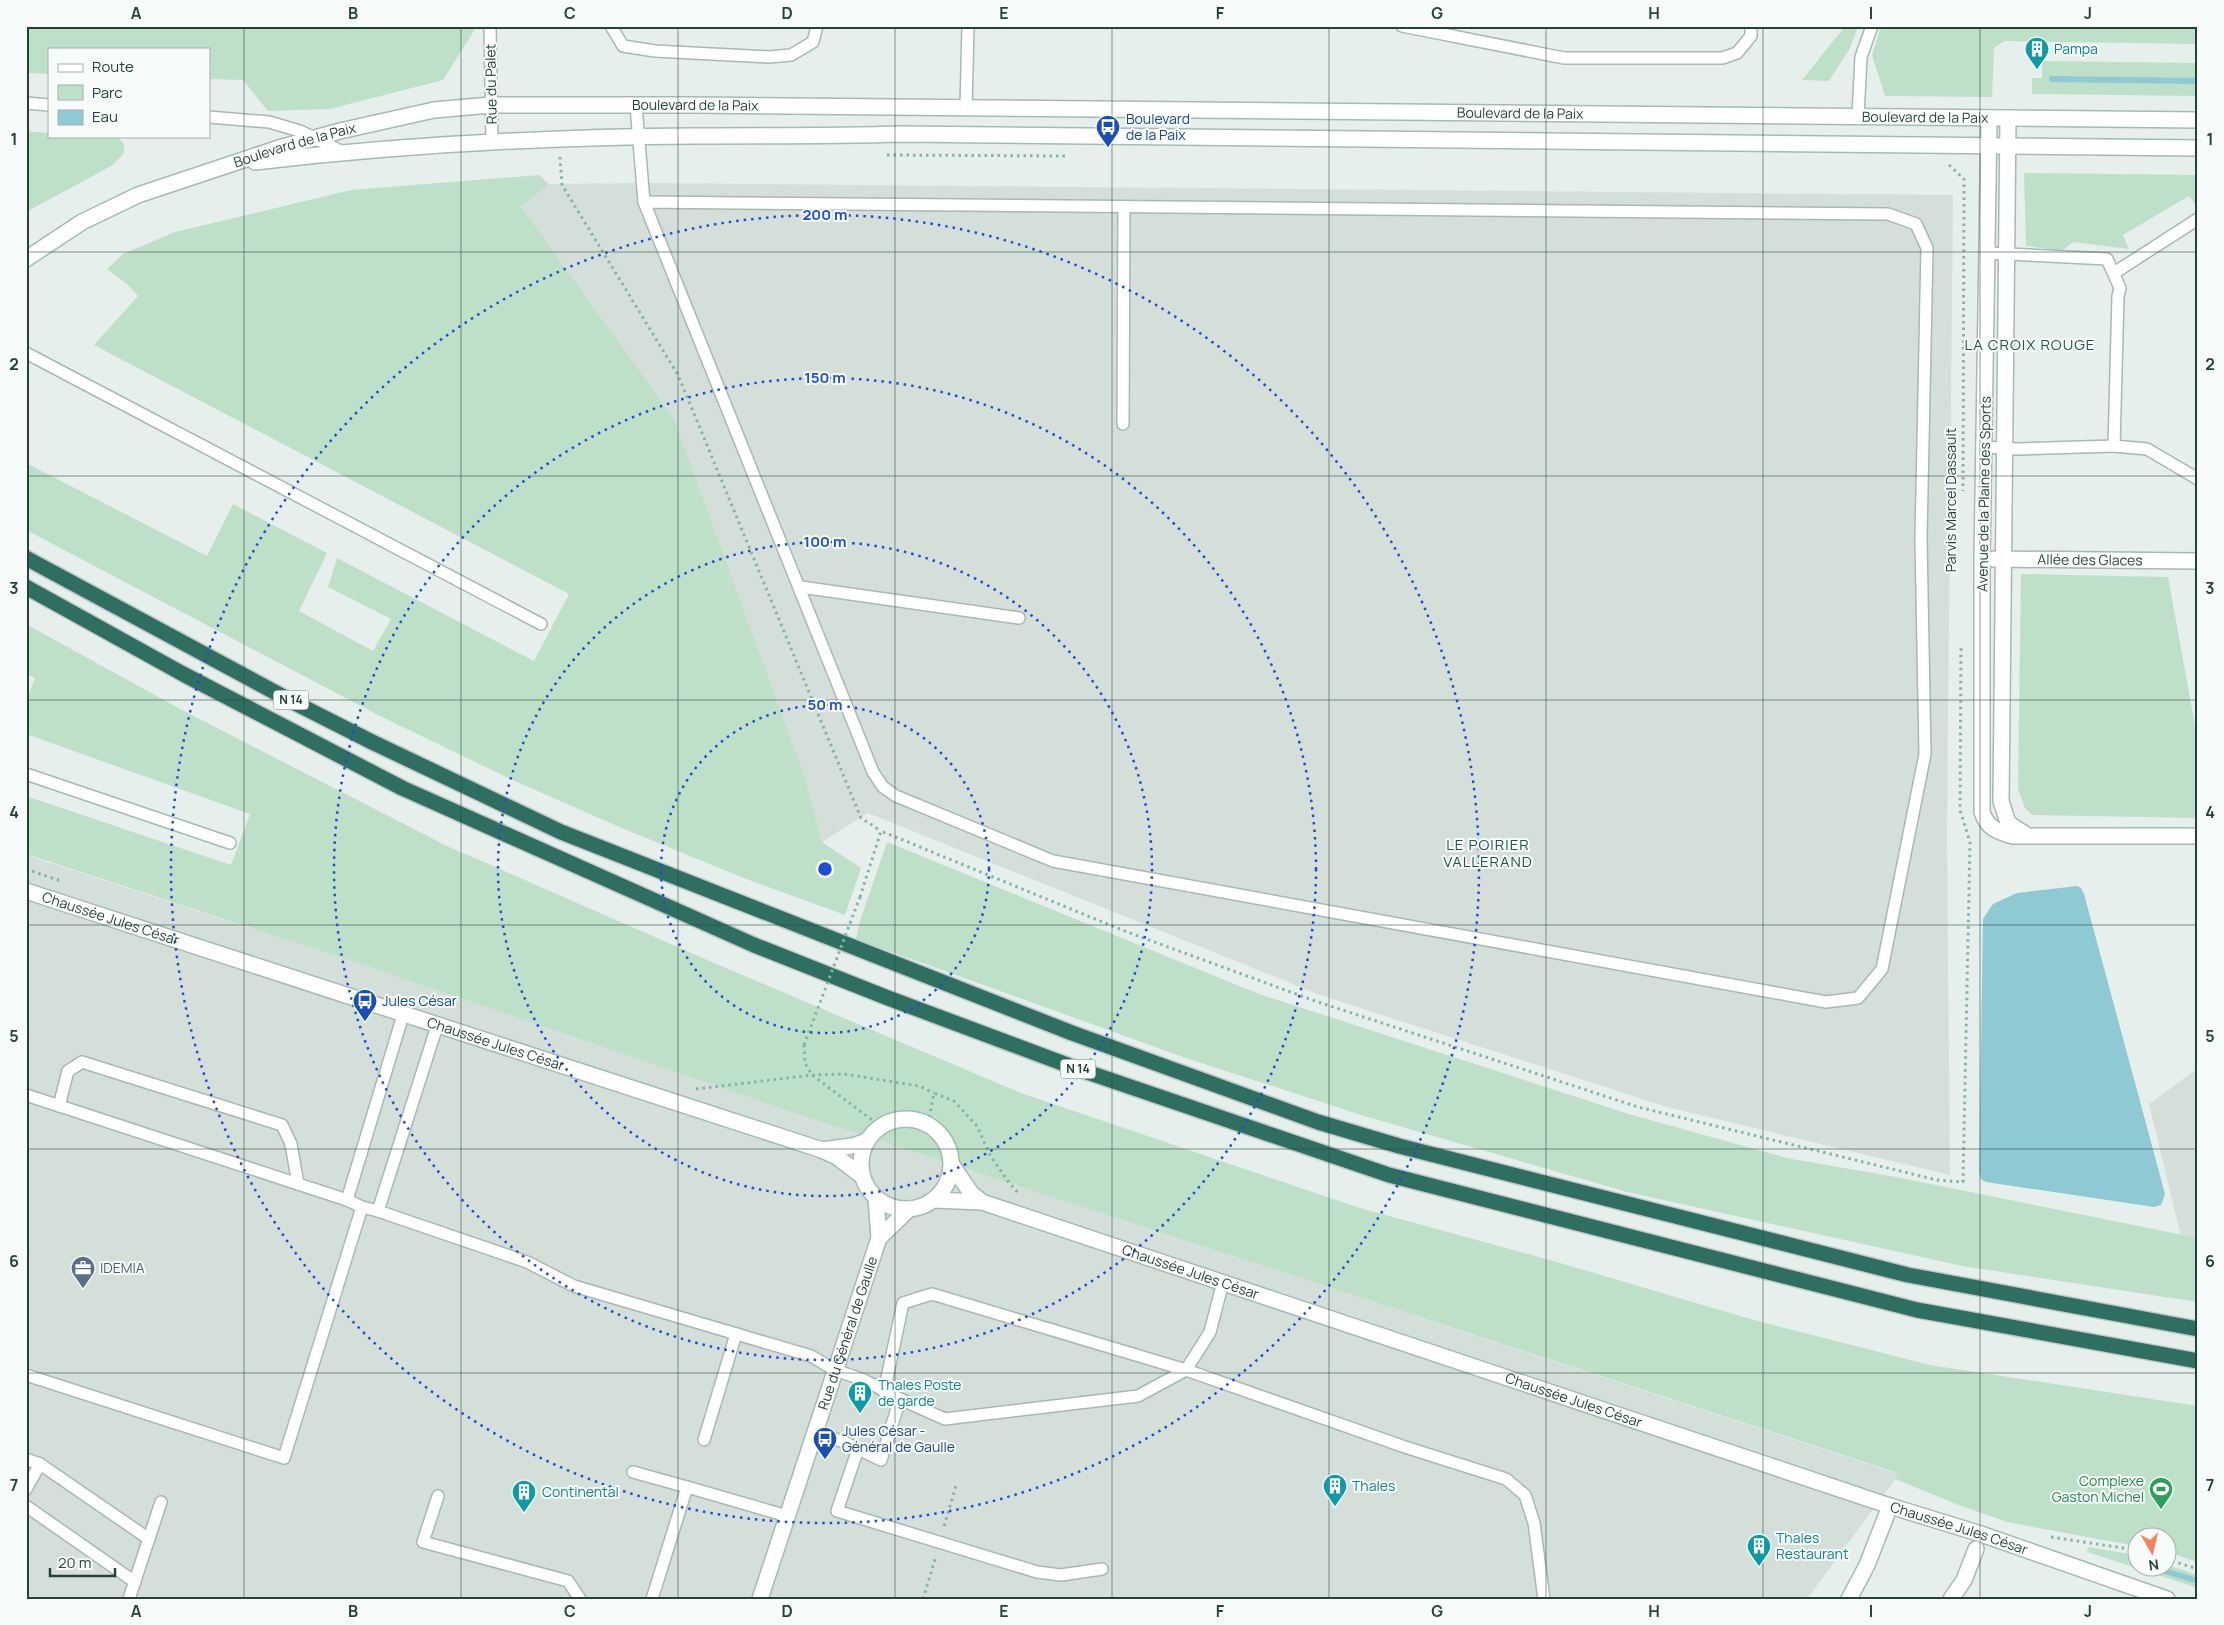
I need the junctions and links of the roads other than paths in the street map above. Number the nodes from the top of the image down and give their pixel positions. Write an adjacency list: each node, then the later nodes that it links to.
1 (490, 26): 10 (lane, Rue du Palet)
2 (611, 26): 3 (lane)
3 (817, 26)
4 (968, 26): 12 (lane)
5 (1402, 26): 6 (lane)
6 (1751, 26)
7 (1872, 26): 13 (lane)
8 (26, 103): 9 (lane)
9 (48, 104)
10 (491, 106): 11 (main road, Boulevard de la Paix); 18 (main road, Boulevard de la Paix); 20 (lane, Rue du Palet)
11 (636, 106): 12 (main road, Boulevard de la Paix); 19 (lane)
12 (966, 108): 13 (main road, Boulevard de la Paix)
13 (1858, 116): 15 (main road, Boulevard de la Paix)
14 (210, 118): 18 (lane)
15 (1989, 118): 16 (main road, Boulevard de la Paix); 21 (main road, Avenue de la Plaine des Sports)
16 (2008, 118): 17 (main road, Boulevard de la Paix); 22 (main road, Avenue de la Plaine des Sports)
17 (2198, 120)
18 (314, 138): 24 (lane); 25 (main road, Boulevard de la Paix)
19 (638, 138): 20 (main road, Boulevard de la Paix); 21 (main road, Boulevard de la Paix); 26 (lane)
20 (492, 142): 24 (main road, Boulevard de la Paix)
21 (1988, 146): 22 (main road, Boulevard de la Paix); 29 (main road, Avenue de la Plaine des Sports)
22 (2008, 146): 23 (main road, Boulevard de la Paix); 30 (main road, Avenue de la Plaine des Sports)
23 (2198, 148)
24 (345, 153): 25 (main road, Boulevard de la Paix)
25 (219, 168): 31 (main road, Boulevard de la Paix)
26 (644, 202): 27 (lane); 44 (lane)
27 (1124, 207): 34 (lane); 44 (lane)
28 (2198, 218): 32 (lane)
29 (1987, 253): 30 (lane); 36 (main road, Avenue de la Plaine des Sports)
30 (2007, 254): 32 (lane); 37 (main road, Avenue de la Plaine des Sports)
31 (26, 259)
32 (2114, 273): 35 (lane)
33 (26, 353): 46 (lane)
34 (1123, 424)
35 (2114, 446): 37 (lane); 38 (lane)
36 (1984, 447): 37 (lane); 40 (main road, Avenue de la Plaine des Sports)
37 (2004, 448): 41 (main road, Avenue de la Plaine des Sports)
38 (2198, 479)
39 (26, 558): 70 (highway, N 14)
40 (1982, 558): 41 (main road, Allée des Glaces); 48 (main road, Avenue de la Plaine des Sports)
41 (2004, 559): 42 (main road, Allée des Glaces); 48 (main road, Avenue de la Plaine des Sports)
42 (2198, 561)
43 (26, 587): 72 (highway, N 14)
44 (800, 587): 45 (lane)
45 (1019, 618)
46 (541, 624)
47 (26, 774): 50 (lane)
48 (2028, 836): 49 (main road, Avenue de la Plaine des Sports)
49 (2198, 836)
50 (230, 843)
51 (26, 891): 52 (main road, Chaussée Jules César)
52 (403, 1015): 53 (main road, Chaussée Jules César); 62 (lane)
53 (437, 1026): 57 (main road, Chaussée Jules César); 67 (lane)
54 (26, 1095): 55 (lane)
55 (59, 1106): 60 (lane); 60 (lane)
56 (867, 1141): 57 (main road, Chaussée Jules César); 58 (main road); 59 (main road)
57 (822, 1150): 59 (main road, Chaussée Jules César)
58 (952, 1166): 63 (main road); 64 (main road, Chaussée Jules César)
59 (862, 1176): 61 (main road)
60 (298, 1184): 62 (lane)
61 (876, 1198): 66 (main road); 68 (main road, Rue du Général de Gaulle)
62 (347, 1200): 65 (lane)
63 (934, 1200): 64 (main road, Chaussée Jules César); 66 (main road)
64 (982, 1202): 69 (main road, Chaussée Jules César)
65 (362, 1207): 67 (lane); 75 (lane)
66 (909, 1209): 68 (main road, Rue du Général de Gaulle)
67 (378, 1210): 71 (lane)
68 (879, 1238): 73 (main road, Rue du Général de Gaulle)
69 (1222, 1282): 74 (lane); 89 (main road, Chaussée Jules César)
70 (2198, 1329)
71 (736, 1334): 73 (lane); 79 (lane)
72 (2198, 1361)
73 (835, 1370): 76 (lane); 78 (main road, Rue du Général de Gaulle)
74 (1186, 1370): 76 (lane); 77 (lane); 99 (lane)
75 (26, 1375)
76 (884, 1392): 77 (lane)
77 (900, 1399): 80 (lane)
78 (814, 1432): 80 (lane); 90 (main road, Rue du Général de Gaulle)
79 (704, 1440)
80 (858, 1449): 93 (lane)
81 (26, 1459): 82 (lane)
82 (40, 1464): 85 (lane); 91 (lane)
83 (633, 1472): 84 (lane)
84 (687, 1487): 90 (lane); 97 (lane)
85 (26, 1489)
86 (438, 1496): 96 (lane)
87 (162, 1502): 91 (lane)
88 (26, 1506): 94 (lane)
89 (1890, 1506): 100 (main road); 102 (main road, Chaussée Jules César)
90 (787, 1516): 98 (main road, Rue du Général de Gaulle)
91 (149, 1539): 94 (lane)
92 (1976, 1549): 101 (main road)
93 (1102, 1569)
94 (135, 1582): 95 (lane)
95 (129, 1599)
96 (580, 1599)
97 (652, 1599)
98 (760, 1599)
99 (1544, 1599)
100 (1849, 1599)
101 (1951, 1599)
102 (2167, 1599)

